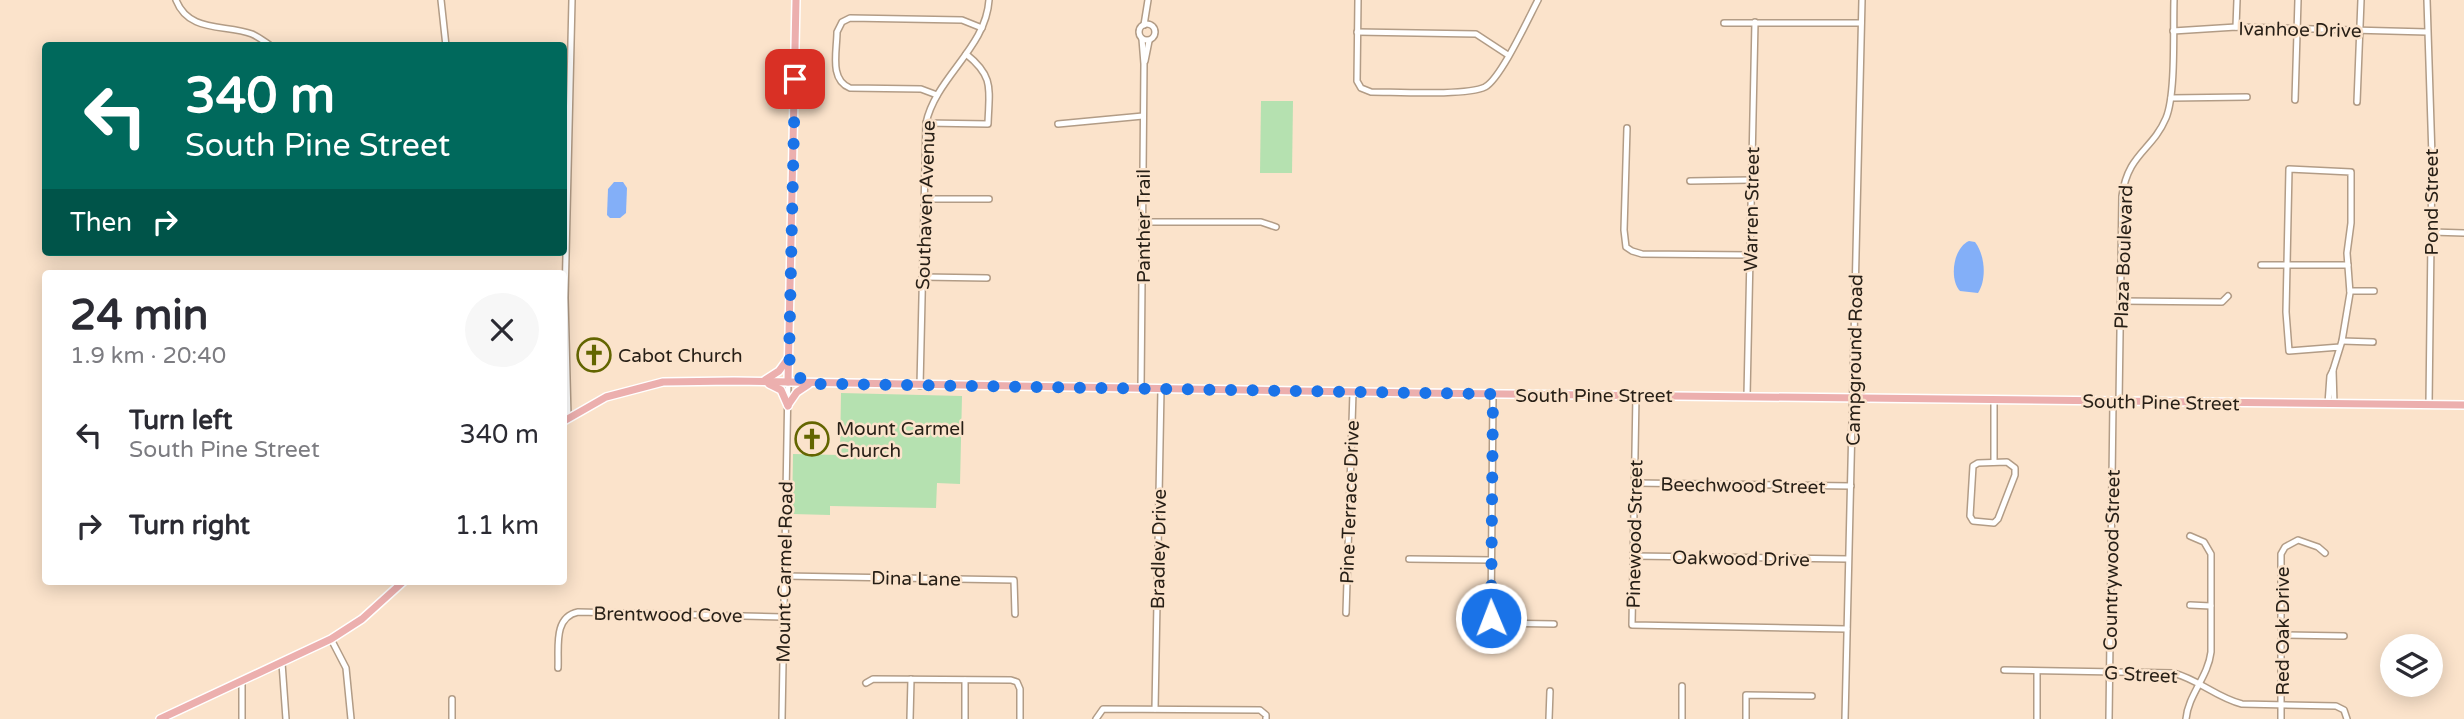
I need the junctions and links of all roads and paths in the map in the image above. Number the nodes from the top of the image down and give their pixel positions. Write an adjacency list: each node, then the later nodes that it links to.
1 (176, 0): 27 (street)
2 (441, 0): 28 (street)
3 (572, 0): 40 (street)
4 (796, 0): 61 (main road)
5 (989, 0): 20 (street, Southaven Avenue)
6 (1147, 0): 18 (street)
7 (1358, 0): 24 (street)
8 (1538, 0): 30 (street)
9 (1862, 0): 17 (street, Campground Road)
10 (2174, 0): 23 (street, Plaza Boulevard)
11 (2237, 0): 19 (street)
12 (2298, 0): 21 (street)
13 (2361, 0): 22 (street)
14 (2427, 0): 25 (street, Pond Street)
15 (1755, 22): 16 (street); 17 (street); 41 (street, Warren Street)
16 (1724, 23)
17 (1861, 23): 72 (street, Campground Road)
18 (1147, 25): 26 (street); 26 (street)
19 (2236, 27): 21 (street, Ivanhoe Drive); 23 (street, Ivanhoe Drive)
20 (982, 28): 29 (street, Southaven Avenue); 31 (street)
21 (2297, 29): 22 (street, Ivanhoe Drive); 34 (street)
22 (2360, 30): 25 (street, Ivanhoe Drive); 35 (street)
23 (2173, 31): 33 (street, Plaza Boulevard)
24 (1357, 32): 30 (street); 30 (street)
25 (2427, 32): 47 (street, Pond Street)
26 (1145, 40): 36 (street, Panther Trail)
27 (264, 42)
28 (446, 42)
29 (966, 54): 31 (street, Southaven Avenue); 37 (street)
30 (1508, 55)
31 (937, 95): 37 (street, Southaven Avenue)
32 (2247, 97): 33 (street)
33 (2171, 98): 58 (street, Plaza Boulevard)
34 (2295, 100)
35 (2357, 102)
36 (1143, 116): 38 (street); 45 (street, Panther Trail)
37 (926, 123): 43 (street, Southaven Avenue)
38 (1058, 124)
39 (1627, 128): 49 (street)
40 (567, 156)
41 (1751, 180): 42 (street); 49 (street, Warren Street)
42 (1690, 181)
43 (924, 199): 44 (street); 53 (street, Southaven Avenue)
44 (989, 199)
45 (1144, 222): 46 (street); 66 (street, Panther Trail)
46 (1276, 227)
47 (2432, 232): 48 (street); 76 (street, Pond Street)
48 (2464, 233)
49 (1750, 255): 71 (street, Warren Street)
50 (2261, 265): 51 (street)
51 (2287, 265): 52 (street); 52 (street); 60 (street)
52 (2348, 265): 55 (street)
53 (922, 277): 54 (street); 65 (street, Southaven Avenue)
54 (987, 278)
55 (2350, 291): 56 (street); 60 (street)
56 (2374, 291)
57 (2228, 296): 58 (street)
58 (2121, 301): 74 (street, Plaza Boulevard)
59 (2373, 342): 60 (street)
60 (2341, 344): 75 (street)
61 (789, 358): 62 (main road); 63 (main road); 64 (main road)
62 (762, 382): 63 (main road, South Pine Street); 78 (main road); 79 (main road, South Pine Street)
63 (788, 382): 64 (main road, South Pine Street); 78 (street, Mount Carmel Road)
64 (810, 384): 65 (main road, South Pine Street); 78 (main road)
65 (920, 386): 66 (main road, South Pine Street)
66 (1141, 388): 67 (main road, South Pine Street)
67 (1161, 389): 68 (main road, South Pine Street); 116 (street, Bradley Drive)
68 (1353, 392): 69 (main road, South Pine Street); 93 (street, Pine Terrace Drive)
69 (1493, 394): 70 (main road, South Pine Street); 88 (street)
70 (1636, 395): 71 (main road, South Pine Street); 81 (street, Pinewood Street)
71 (1747, 396): 72 (main road, South Pine Street)
72 (1853, 399): 73 (main road, South Pine Street); 82 (street, Campground Road)
73 (1994, 400): 74 (main road, South Pine Street); 80 (street)
74 (2116, 402): 75 (main road, South Pine Street); 105 (street, Countrywood Street)
75 (2331, 404): 76 (main road, South Pine Street)
76 (2429, 404): 77 (main road, South Pine Street)
77 (2464, 405)
78 (788, 406): 89 (street, Mount Carmel Road)
79 (567, 418)
80 (1994, 462): 80 (street)
81 (1635, 483): 82 (street, Beechwood Street); 85 (street, Pinewood Street)
82 (1851, 486): 87 (street, Campground Road)
83 (2190, 536): 92 (street)
84 (2325, 553): 98 (street, Red Oak Drive)
85 (1633, 556): 87 (street, Oakwood Drive); 97 (street, Pinewood Street)
86 (1409, 559): 88 (street)
87 (1848, 559): 97 (street, Campground Road)
88 (1491, 560): 96 (street)
89 (784, 576): 94 (street, Dina Lane); 95 (street, Mount Carmel Road)
90 (400, 585): 100 (main road)
91 (2190, 605): 92 (street)
92 (2211, 606): 110 (street)
93 (1346, 613)
94 (1015, 614)
95 (783, 617): 102 (street, Brentwood Cove); 123 (street, Mount Carmel Road)
96 (1554, 624)
97 (1847, 629): 133 (street, Campground Road)
98 (2281, 635): 99 (street); 115 (street, Red Oak Drive)
99 (2344, 636)
100 (331, 639): 101 (main road); 121 (street)
101 (282, 663): 108 (main road); 120 (street)
102 (558, 668)
103 (2004, 670): 104 (street, G Street)
104 (2037, 672): 105 (street, G Street); 134 (street)
105 (2110, 672): 110 (street, G Street); 135 (street, Countrywood Street)
106 (911, 679): 107 (street); 109 (street); 124 (street)
107 (965, 680): 125 (street); 126 (street)
108 (242, 681): 118 (main road); 119 (street)
109 (866, 683)
110 (2200, 684): 115 (street, G Street); 136 (street)
111 (1682, 686): 131 (street)
112 (1550, 691): 130 (street)
113 (1812, 696): 132 (street)
114 (452, 699): 122 (street)
115 (2282, 705): 137 (street, Red Oak Drive); 138 (street, G Street)
116 (1155, 709): 117 (street); 127 (street)
117 (1173, 709): 128 (street); 129 (street)
118 (160, 719)
119 (242, 719)
120 (286, 719)
121 (351, 719)
122 (452, 719)
123 (782, 719)
124 (910, 719)
125 (965, 719)
126 (1020, 719)
127 (1096, 719)
128 (1173, 719)
129 (1266, 719)
130 (1549, 719)
131 (1682, 719)
132 (1746, 719)
133 (1845, 719)
134 (2037, 719)
135 (2109, 719)
136 (2186, 719)
137 (2281, 719)
138 (2347, 719)

